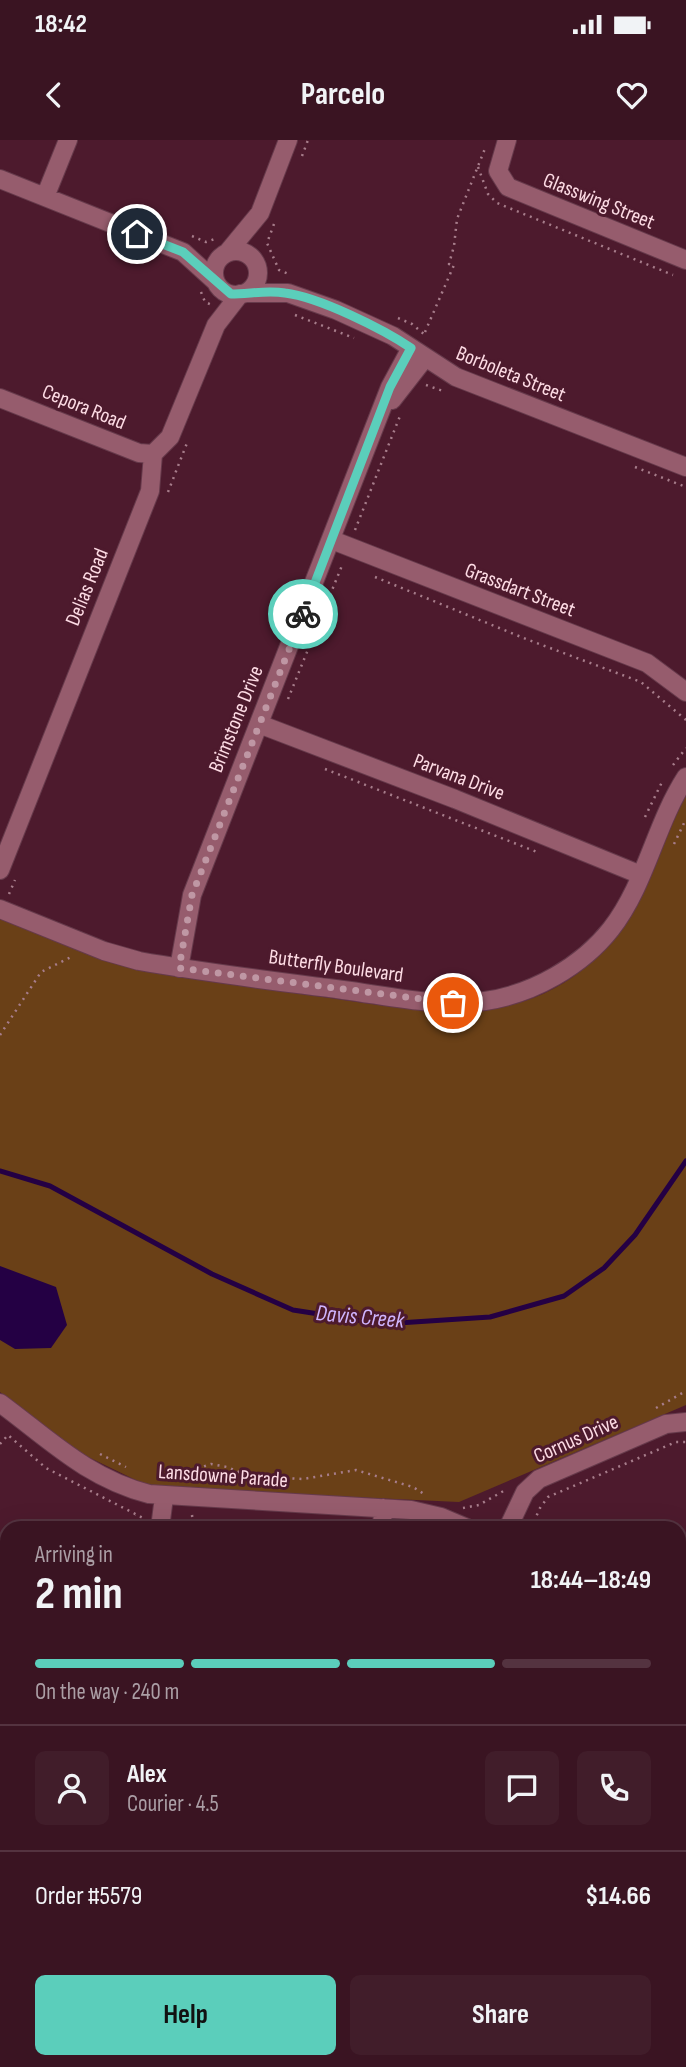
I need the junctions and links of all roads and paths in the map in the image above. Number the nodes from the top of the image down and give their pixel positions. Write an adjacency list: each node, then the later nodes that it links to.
1 (68, 140): 8 (street)
2 (288, 140): 9 (street)
3 (308, 140): 6 (path)
4 (488, 140): 23 (path)
5 (507, 140): 14 (street, Glasswing Street)
6 (298, 166)
7 (0, 179): 8 (street)
8 (45, 197): 12 (street)
9 (268, 215): 11 (street); 11 (path)
10 (181, 232): 11 (path)
11 (255, 239): 13 (street); 15 (street); 17 (path)
12 (183, 252): 13 (street); 16 (street)
13 (226, 253): 15 (street); 16 (street)
14 (686, 260)
15 (257, 266): 17 (street, Borboleta Street); 18 (street)
16 (210, 282): 18 (street); 19 (street); 19 (path)
17 (289, 284): 18 (street, Borboleta Street); 26 (street, Borboleta Street)
18 (243, 293): 22 (street)
19 (216, 306): 22 (street)
20 (290, 313): 25 (path)
21 (388, 314): 23 (path)
22 (216, 325): 31 (street)
23 (424, 334): 24 (path)
24 (431, 340)
25 (366, 343)
26 (417, 353): 34 (street, Borboleta Street); 37 (street, Brimstone Drive)
27 (423, 386): 28 (path)
28 (454, 395)
29 (0, 398): 32 (street, Cepora Road)
30 (401, 415): 37 (path)
31 (170, 437): 32 (street); 36 (path)
32 (153, 453): 52 (street, Delias Road)
33 (627, 464): 35 (path)
34 (686, 467)
35 (686, 487)
36 (164, 503)
37 (341, 550): 38 (path); 40 (street, Grassdart Street); 41 (path); 43 (street, Brimstone Drive)
38 (355, 568)
39 (367, 573): 42 (path)
40 (686, 692)
41 (287, 702)
42 (686, 720)
43 (259, 724): 53 (street, Parvana Drive); 58 (street, Brimstone Drive)
44 (686, 748): 46 (path)
45 (316, 765): 51 (path)
46 (679, 772): 53 (street, Butterfly Boulevard)
47 (666, 774): 49 (path)
48 (686, 819): 50 (path)
49 (641, 827)
50 (673, 847)
51 (543, 855)
52 (9, 872): 56 (path)
53 (640, 875): 58 (street, Butterfly Boulevard)
54 (0, 890): 56 (path)
55 (17, 897): 56 (path)
56 (5, 902): 58 (street, Butterfly Boulevard)
57 (61, 950): 59 (path)
58 (179, 968)
59 (0, 1035)
60 (686, 1391): 62 (path)
61 (1, 1405): 68 (street, Lansdowne Parade)
62 (648, 1412)
63 (686, 1422): 79 (street, Cornus Drive)
64 (686, 1442): 80 (path)
65 (97, 1452): 66 (path)
66 (133, 1471)
67 (513, 1481): 71 (path)
68 (164, 1488): 69 (street, Lansdowne Parade); 70 (path); 75 (street)
69 (192, 1499): 72 (street, Lansdowne Parade); 76 (path)
70 (433, 1500)
71 (453, 1507)
72 (383, 1508): 77 (street); 78 (street, Lansdowne Parade)
73 (135, 1515): 74 (path)
74 (132, 1521)
75 (161, 1521)
76 (193, 1521)
77 (382, 1521)
78 (448, 1521)
79 (511, 1521)
80 (534, 1521)

